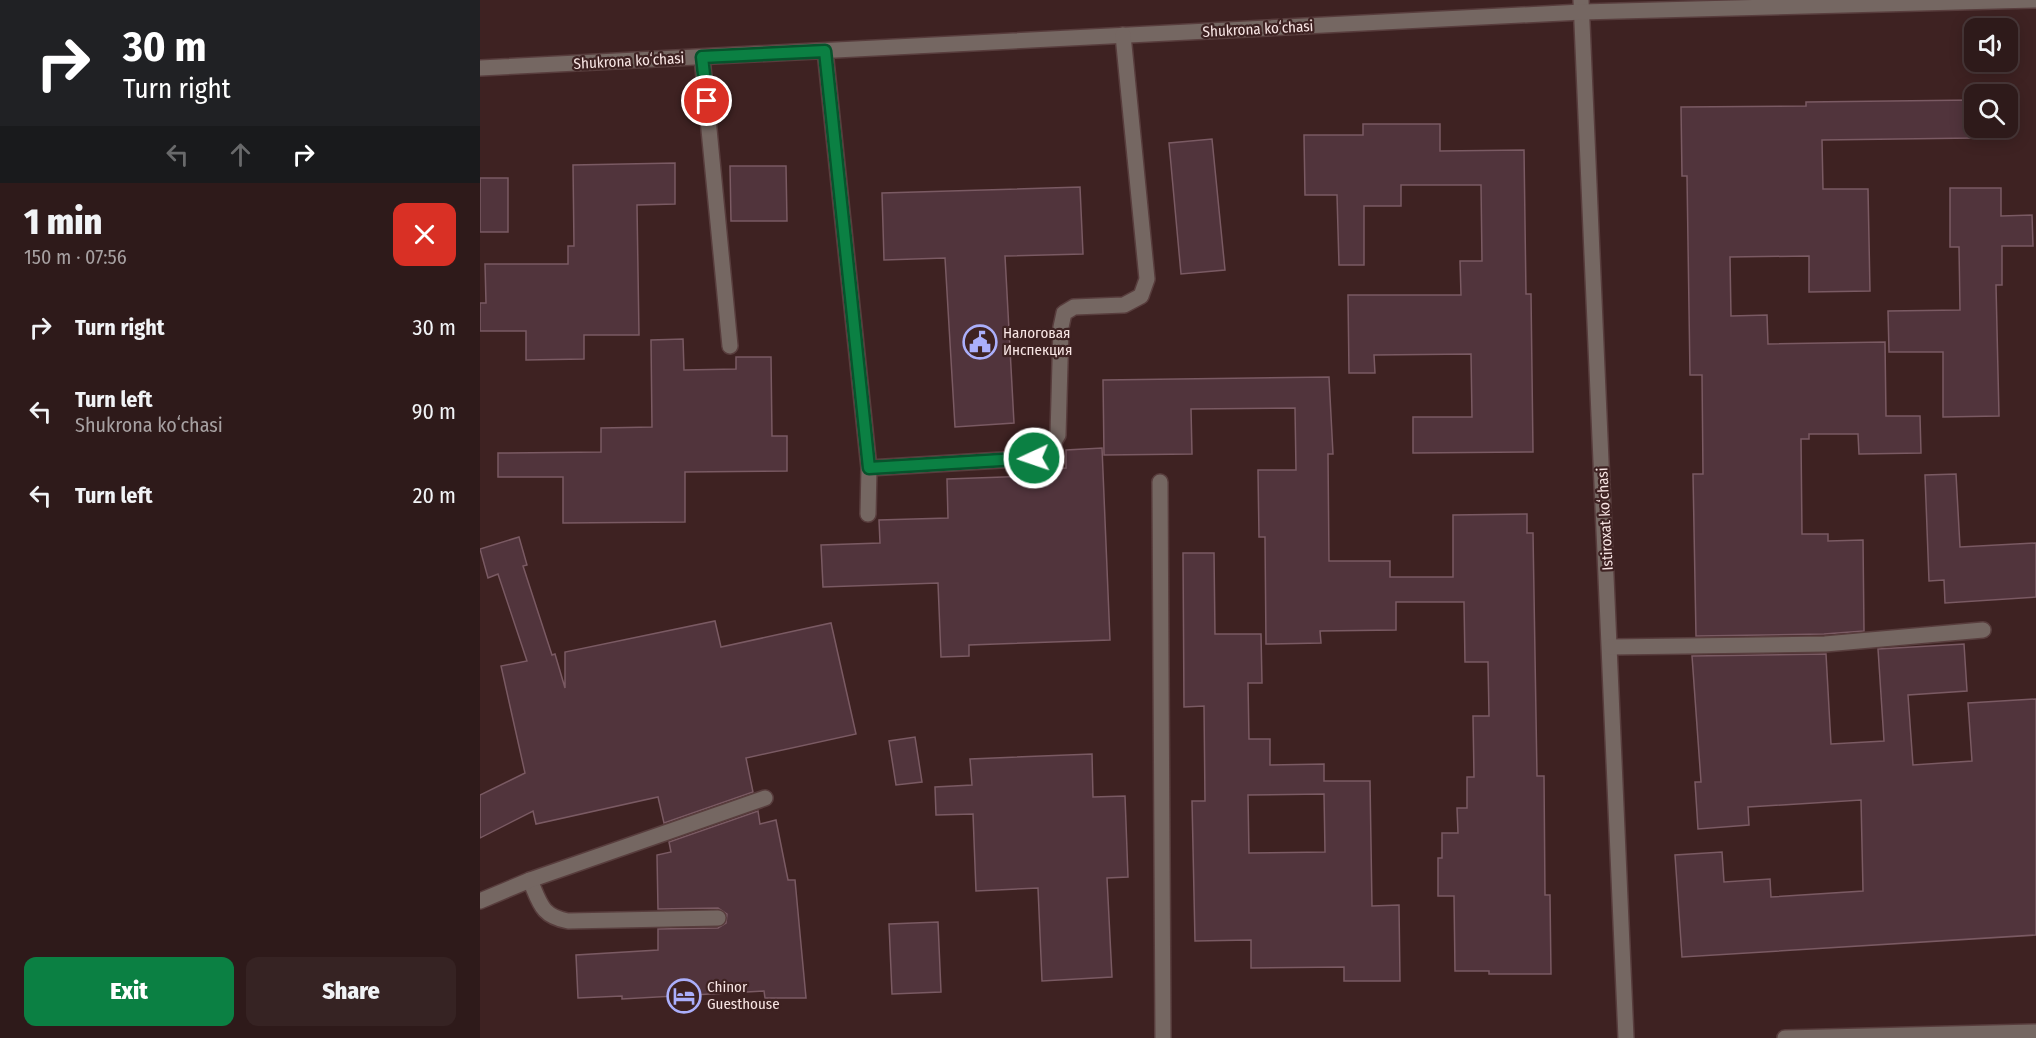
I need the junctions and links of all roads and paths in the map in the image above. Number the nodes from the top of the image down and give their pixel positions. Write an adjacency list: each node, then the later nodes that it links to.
1 (2036, 0): 2 (street, Shukrona koʻchasi)
2 (1582, 6): 3 (street, Shukrona koʻchasi); 12 (street, Istiroxat koʻchasi)
3 (1123, 35): 4 (street, Shukrona koʻchasi); 8 (street)
4 (825, 51): 5 (street, Shukrona koʻchasi); 8 (street)
5 (702, 57): 6 (street, Shukrona koʻchasi); 7 (street)
6 (480, 68)
7 (730, 346)
8 (869, 468): 10 (street)
9 (1160, 482): 18 (street)
10 (868, 514)
11 (1983, 630): 12 (street)
12 (1611, 647): 19 (street, Istiroxat koʻchasi)
13 (765, 798): 14 (street)
14 (530, 880): 15 (street); 16 (street)
15 (480, 901)
16 (717, 918)
17 (2036, 1032): 20 (street)
18 (1163, 1038)
19 (1626, 1038)
20 (1785, 1038)

